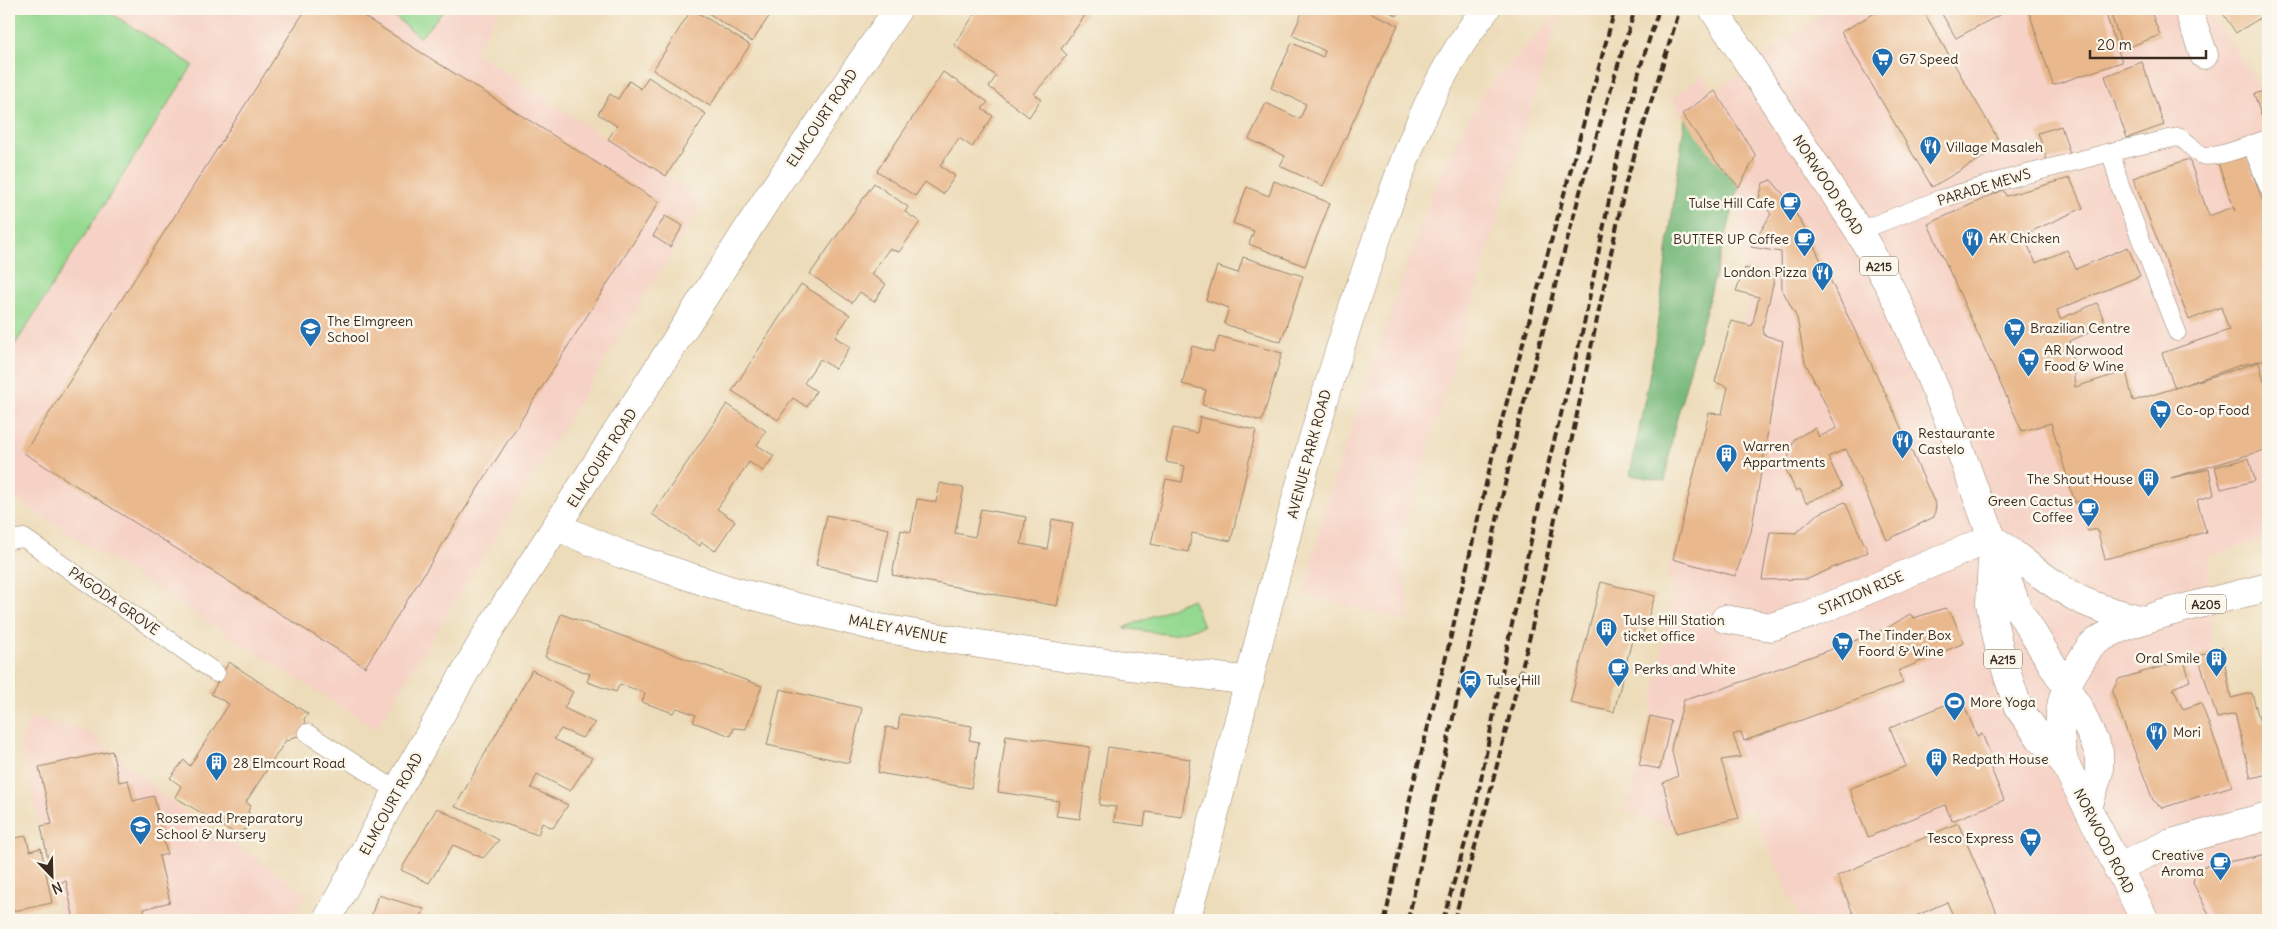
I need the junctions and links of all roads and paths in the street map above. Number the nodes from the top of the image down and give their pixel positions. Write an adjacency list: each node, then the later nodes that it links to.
1 (898, 9): 12 (main road, ELMCOURT ROAD)
2 (1486, 9): 19 (main road, AVENUE PARK ROAD)
3 (2188, 9): 5 (main road)
4 (1721, 12): 10 (main road, NORWOOD ROAD / A215)
5 (2204, 55)
6 (2268, 139): 7 (lane, PARADE MEWS)
7 (2251, 144): 8 (lane, PARADE MEWS); 9 (lane)
8 (2111, 152): 10 (lane, PARADE MEWS); 11 (lane)
9 (2268, 186)
10 (1859, 231): 13 (main road, NORWOOD ROAD / A215)
11 (2177, 332)
12 (557, 527): 19 (main road, MALEY AVENUE); 23 (main road, ELMCOURT ROAD)
13 (1992, 538): 16 (main road, STATION RISE); 17 (main road); 20 (main road); 22 (main road, NORWOOD ROAD / A215)
14 (9, 540): 18 (lane, PAGODA GROVE)
15 (2268, 587): 17 (main road, A205)
16 (1725, 619)
17 (2143, 620): 20 (main road, A205)
18 (216, 673)
19 (1250, 681): 28 (main road, AVENUE PARK ROAD)
20 (2066, 686): 22 (main road, NORWOOD ROAD / A205); 24 (main road)
21 (307, 733): 23 (lane)
22 (2064, 762): 24 (main road, NORWOOD ROAD / A205)
23 (397, 790): 27 (main road, ELMCOURT ROAD)
24 (2088, 808): 26 (main road, NORWOOD ROAD / A205)
25 (2268, 816): 26 (main road)
26 (2116, 868): 29 (main road, NORWOOD ROAD / A205)
27 (327, 920)
28 (1186, 920)
29 (2145, 920)

